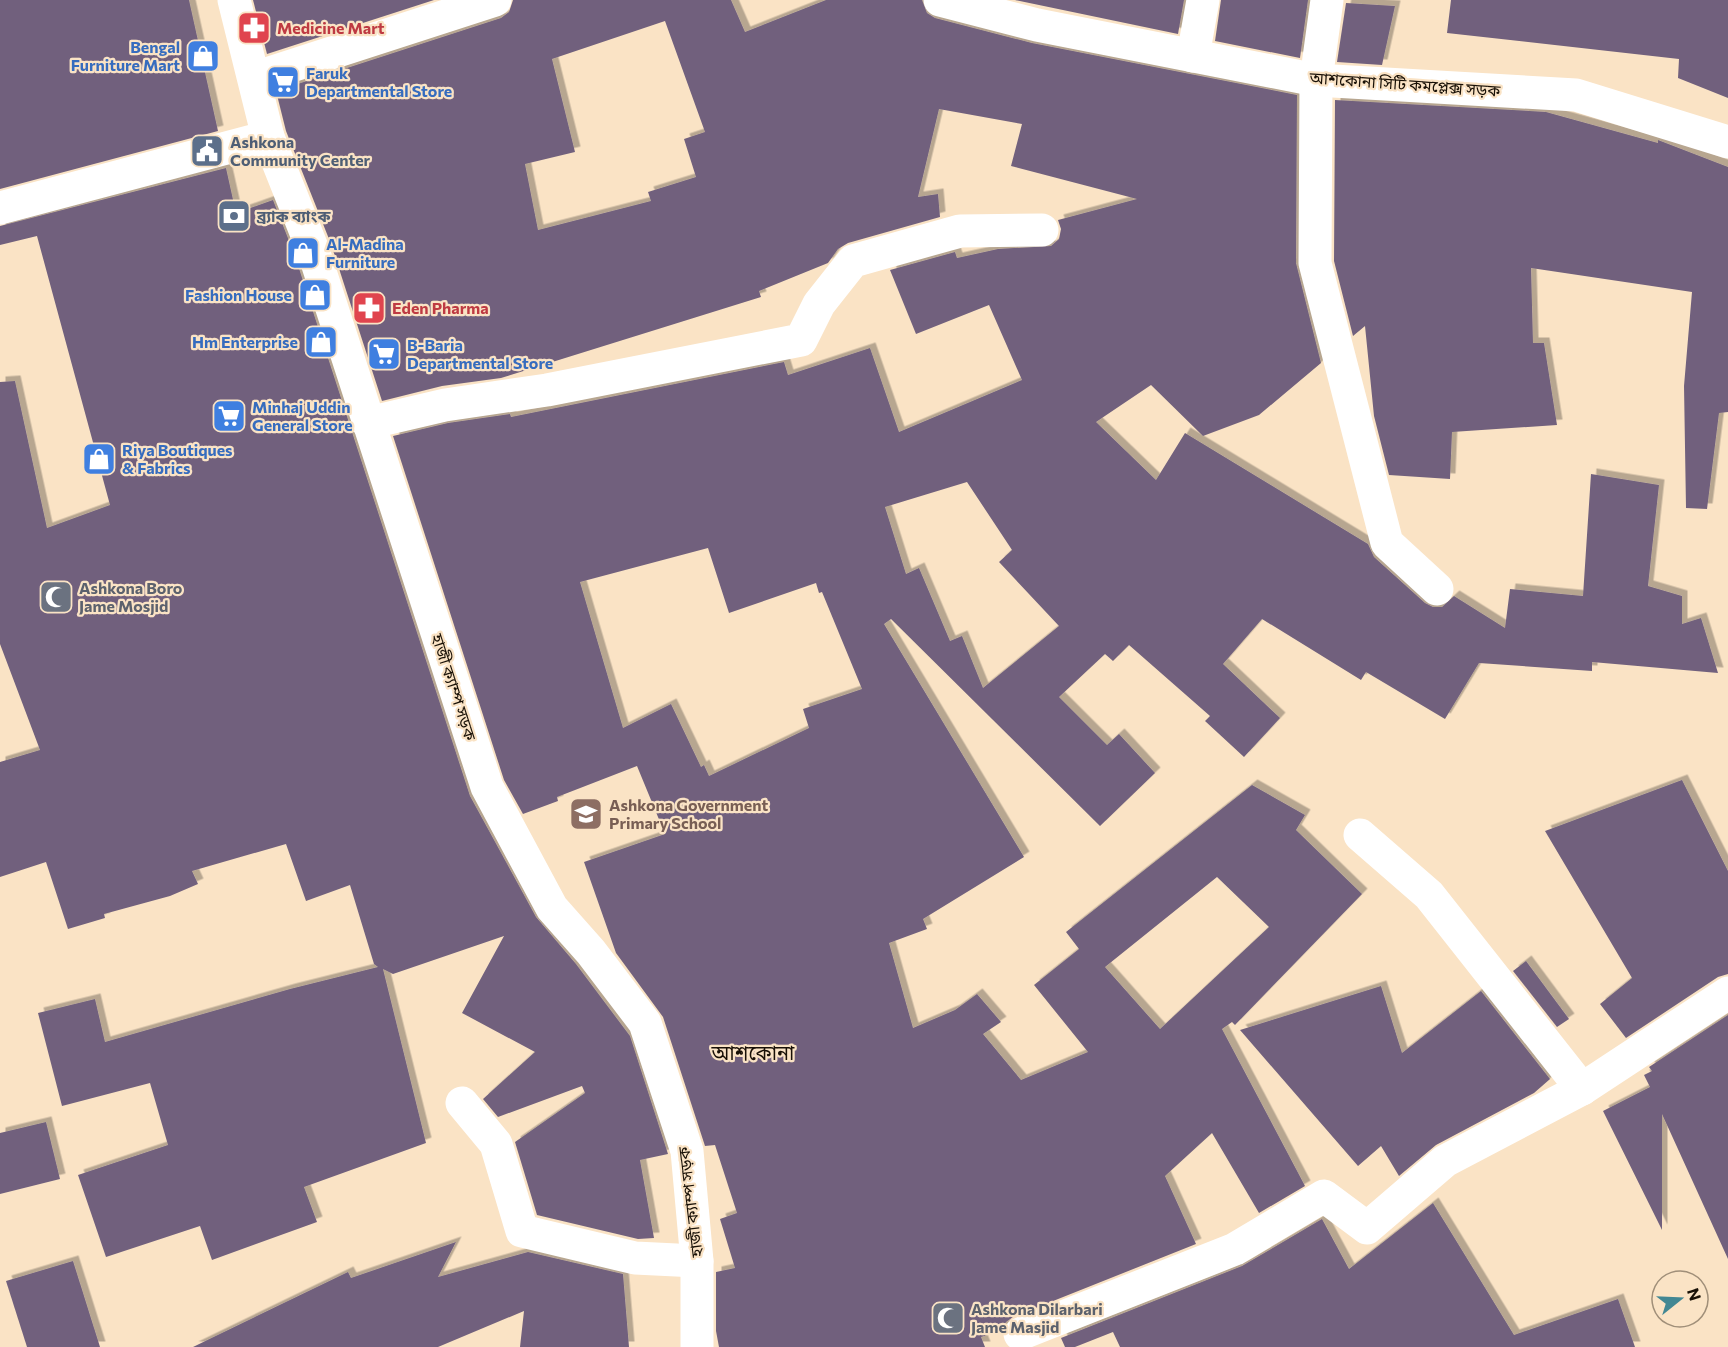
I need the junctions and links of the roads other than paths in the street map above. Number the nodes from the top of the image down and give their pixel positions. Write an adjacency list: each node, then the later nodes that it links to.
1 (234, 0): 8 (street, হাজী ক্যাম্প সড়ক)
2 (495, 0): 8 (street)
3 (940, 0): 6 (street, আশকোনা সিটি কমপ্লেক্স সড়ক)
4 (1203, 0): 7 (street)
5 (1327, 0): 9 (street)
6 (987, 6): 7 (street, আশকোনা সিটি কমপ্লেক্স সড়ক)
7 (1193, 56): 9 (street, আশকোনা সিটি কমপ্লেক্স সড়ক)
8 (254, 78): 10 (street, হাজী ক্যাম্প সড়ক)
9 (1316, 80): 11 (street, আশকোনা সিটি কমপ্লেক্স সড়ক); 15 (street)
10 (268, 137): 12 (street); 14 (street, হাজী ক্যাম্প সড়ক)
11 (1728, 142)
12 (0, 208)
13 (1042, 230): 14 (street)
14 (368, 423): 20 (street, হাজী ক্যাম্প সড়ক)
15 (1437, 589)
16 (1360, 835): 18 (street)
17 (1728, 993): 18 (street)
18 (1582, 1089): 21 (street)
19 (462, 1104): 20 (street)
20 (697, 1261): 22 (street, হাজী ক্যাম্প সড়ক)
21 (1020, 1334)
22 (697, 1347)

